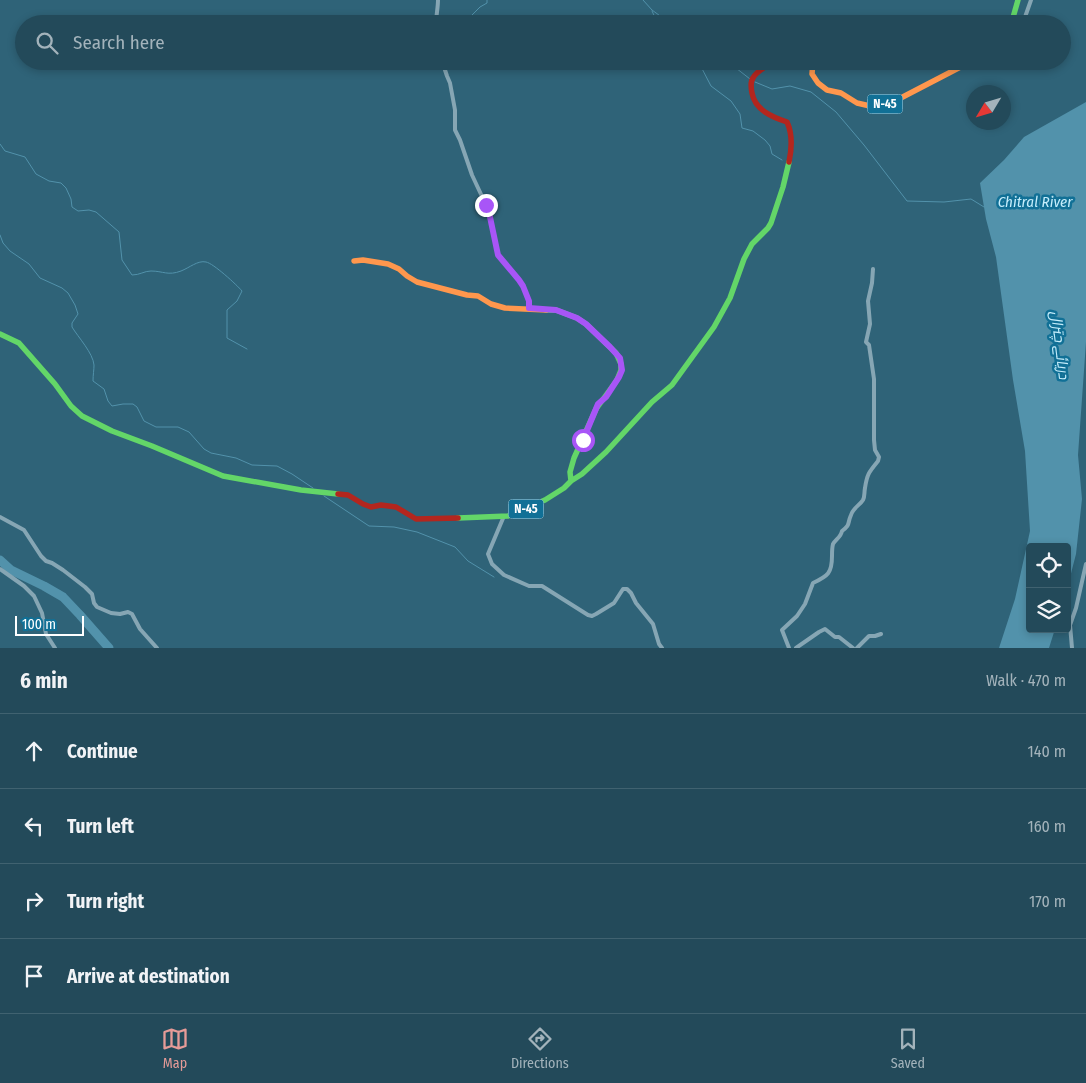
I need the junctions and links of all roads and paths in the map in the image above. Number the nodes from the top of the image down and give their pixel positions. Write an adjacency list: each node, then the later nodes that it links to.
1 (438, 0): 4 (street)
2 (1018, 0): 5 (main road)
3 (1031, 0): 6 (street)
4 (437, 15)
5 (1014, 15)
6 (1026, 15)
7 (444, 70): 13 (street)
8 (762, 70): 15 (main road, N-45)
9 (812, 70): 10 (main road, N-45)
10 (955, 70)
11 (354, 261): 13 (main road)
12 (873, 270): 24 (street)
13 (529, 308): 15 (main road)
14 (0, 334): 16 (main road, N-45)
15 (570, 481): 16 (main road, N-45)
16 (504, 516): 23 (street)
17 (0, 517): 22 (street)
18 (1086, 564): 28 (street)
19 (0, 569): 21 (street)
20 (881, 634): 27 (street)
21 (55, 648)
22 (157, 648)
23 (662, 648)
24 (789, 648)
25 (796, 648): 26 (street)
26 (853, 648)
27 (857, 648)
28 (1072, 648)

